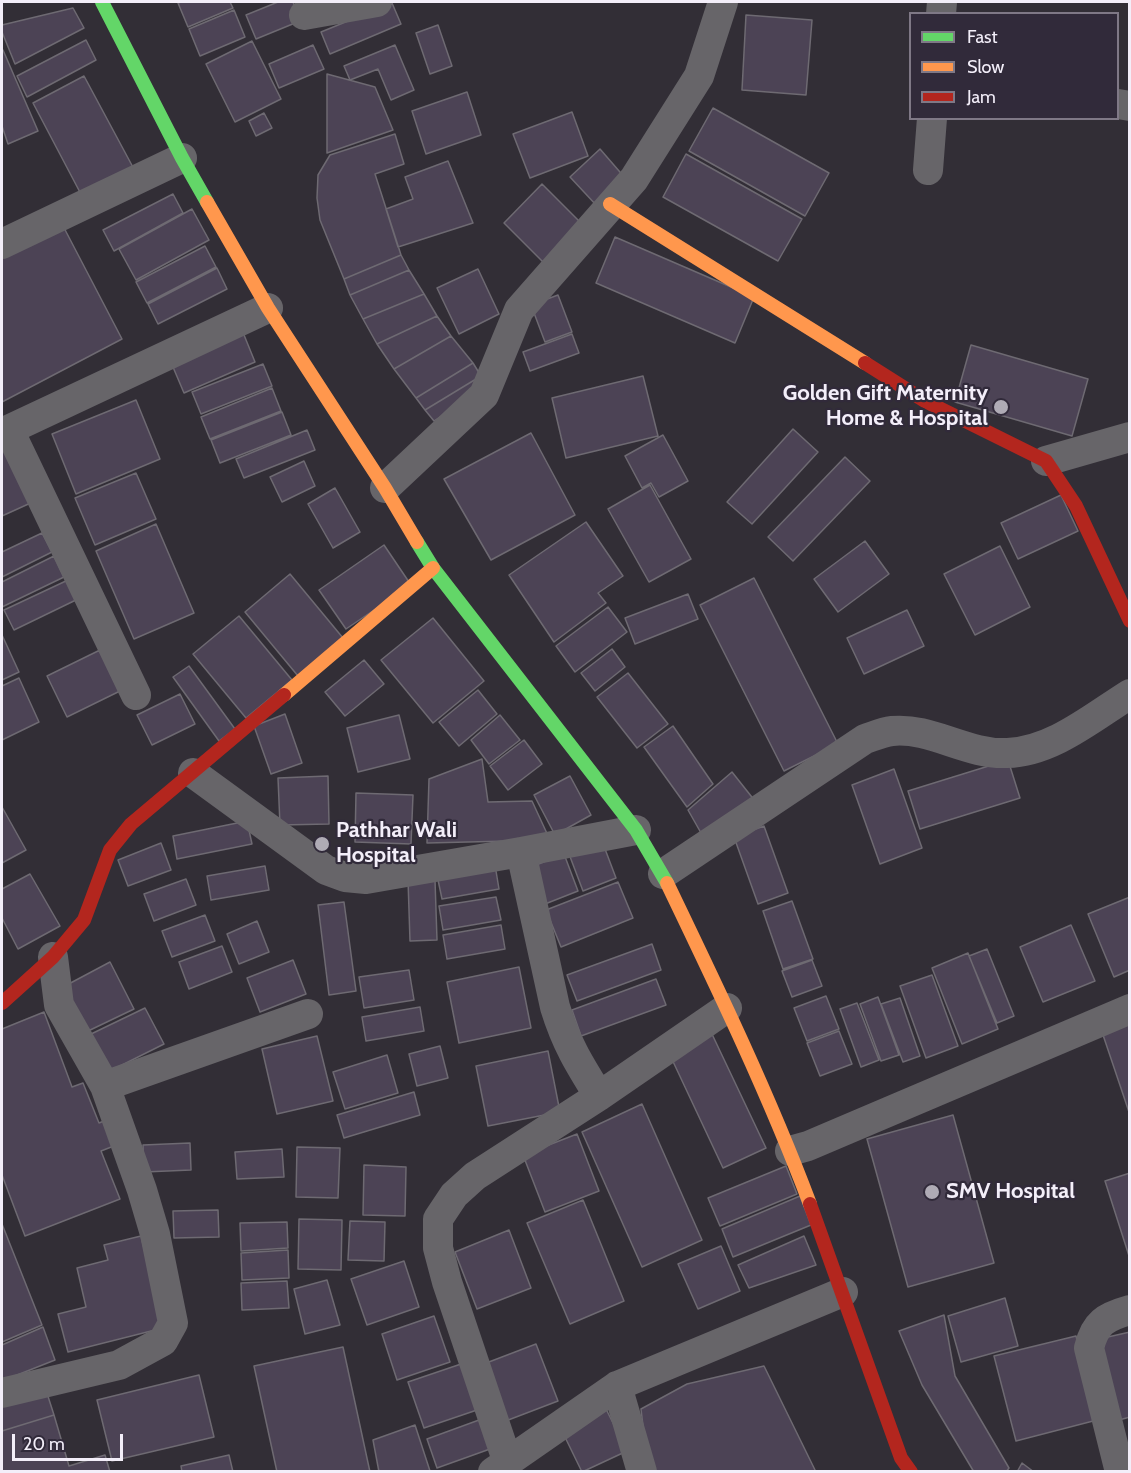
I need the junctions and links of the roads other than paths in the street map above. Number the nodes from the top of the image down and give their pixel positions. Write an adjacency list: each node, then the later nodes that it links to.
1 (102, 2): 6 (main road)
2 (377, 2): 4 (street)
3 (723, 2): 8 (street)
4 (304, 15)
5 (932, 120): 7 (street)
6 (182, 158): 9 (street); 10 (main road)
7 (928, 170)
8 (610, 204): 13 (main road); 14 (street)
9 (2, 244)
10 (268, 308): 11 (street); 14 (main road)
11 (5, 432): 18 (street)
12 (1130, 437): 13 (street)
13 (1046, 461): 16 (main road)
14 (385, 488): 15 (main road)
15 (433, 568): 19 (main road); 20 (main road)
16 (1130, 621)
17 (1130, 694): 22 (street)
18 (136, 695)
19 (193, 773): 21 (street); 23 (main road)
20 (636, 830): 21 (street); 22 (main road)
21 (521, 852): 29 (street)
22 (663, 874): 25 (main road)
23 (53, 957): 24 (main road); 28 (street)
24 (2, 1003)
25 (727, 1008): 29 (street); 30 (main road)
26 (1130, 1009): 30 (street)
27 (308, 1014): 28 (street)
28 (105, 1086): 34 (street)
29 (599, 1096): 35 (street)
30 (790, 1151): 31 (main road)
31 (843, 1292): 33 (street); 37 (main road)
32 (1130, 1310): 38 (street)
33 (618, 1386): 35 (street); 36 (street)
34 (2, 1393)
35 (500, 1467)
36 (642, 1472)
37 (911, 1472)
38 (1120, 1472)

